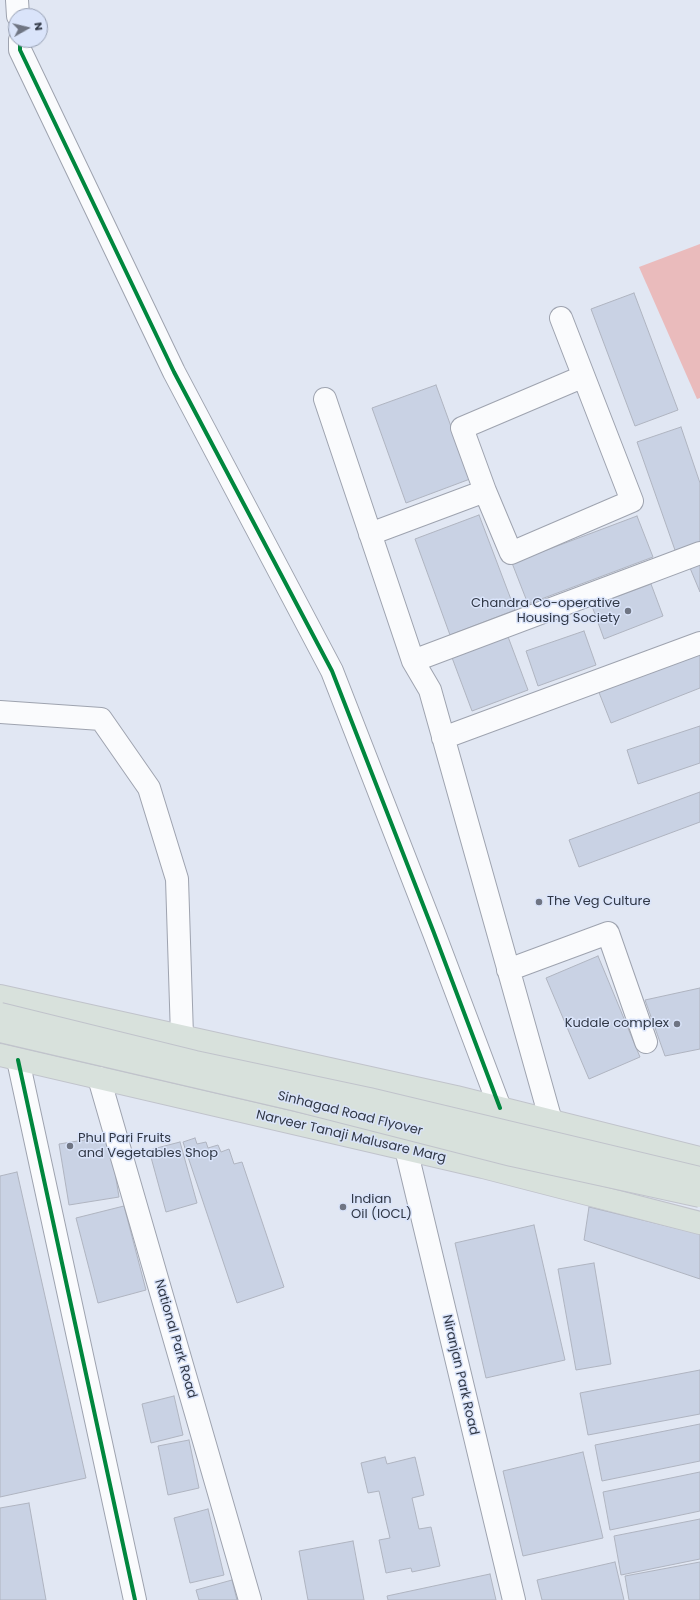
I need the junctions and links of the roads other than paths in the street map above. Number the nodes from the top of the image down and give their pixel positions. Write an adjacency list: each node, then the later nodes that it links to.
1 (20, 48): 21 (street)
2 (561, 318): 3 (street)
3 (582, 377): 5 (street); 5 (street)
4 (325, 399): 6 (street)
5 (485, 491): 6 (street)
6 (370, 534): 9 (street)
7 (700, 553): 9 (street)
8 (700, 643): 11 (street)
9 (413, 662): 11 (street)
10 (0, 712): 16 (street)
11 (443, 738): 12 (street)
12 (508, 970): 17 (street); 23 (street)
13 (0, 996): 16 (main road)
14 (0, 1014): 27 (main road, Sinhagad Road Flyover, bridge)
15 (0, 1031): 28 (main road, Sinhagad Road Flyover, bridge)
16 (182, 1036): 18 (main road)
17 (646, 1042)
18 (250, 1051): 21 (main road); 22 (main road)
19 (9, 1058): 20 (main road, Narveer Tanaji Malusare Marg); 30 (street)
20 (99, 1078): 22 (main road, Narveer Tanaji Malusare Marg); 31 (street, National Park Road)
21 (500, 1108): 23 (main road); 26 (main road)
22 (236, 1111): 24 (main road, Narveer Tanaji Malusare Marg)
23 (550, 1121): 25 (main road)
24 (406, 1149): 26 (main road, Narveer Tanaji Malusare Marg); 32 (street, Niranjan Park Road)
25 (700, 1158)
26 (483, 1167): 29 (main road, Narveer Tanaji Malusare Marg)
27 (700, 1178)
28 (700, 1196)
29 (700, 1224)
30 (135, 1600)
31 (250, 1600)
32 (514, 1600)

